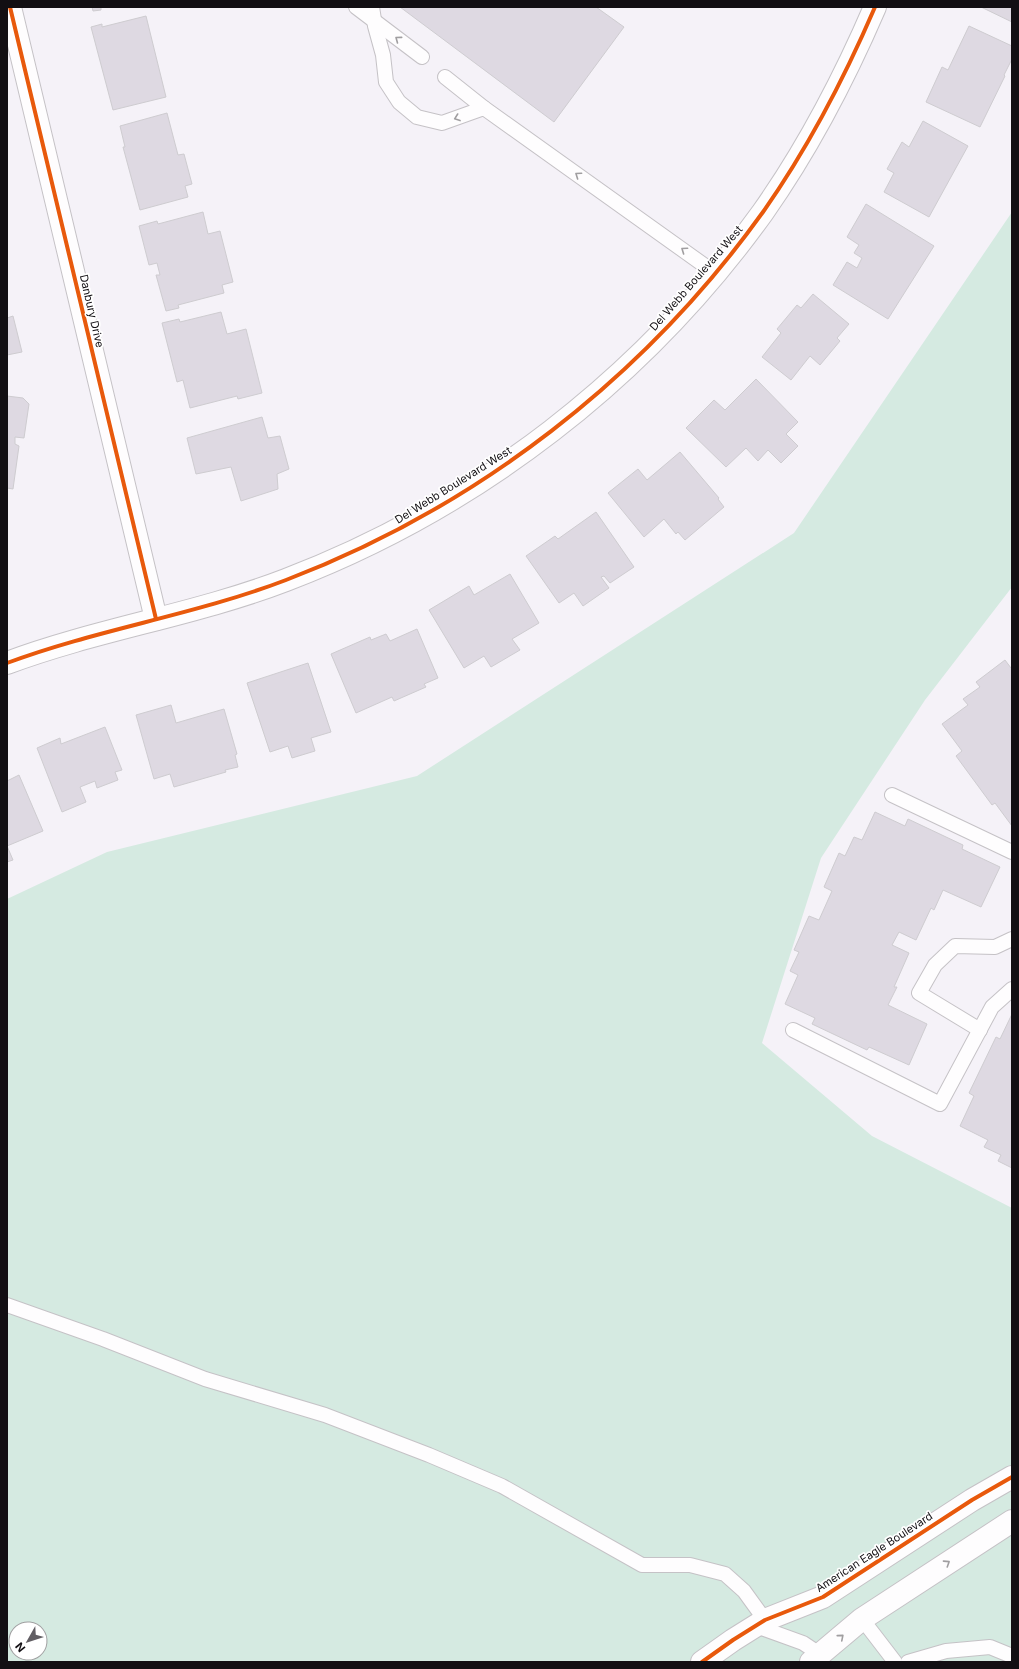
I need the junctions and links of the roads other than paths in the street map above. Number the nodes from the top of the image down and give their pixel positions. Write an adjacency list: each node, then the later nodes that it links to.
1 (10, 7): 9 (street, Danbury Drive)
2 (356, 7): 4 (lane)
3 (876, 7): 8 (street, Del Webb Boulevard West)
4 (373, 14): 5 (lane, one-way to 4); 7 (lane, one-way to 4)
5 (422, 57)
6 (445, 77): 7 (lane)
7 (484, 108): 8 (lane, one-way to 7)
8 (715, 273): 9 (street, Del Webb Boulevard West)
9 (156, 619): 10 (street, Del Webb Boulevard West)
10 (7, 663)
11 (892, 795): 12 (lane)
12 (1012, 852)
13 (1012, 939): 16 (lane)
14 (1012, 989): 16 (lane)
15 (792, 1030): 16 (lane)
16 (980, 1030)
17 (7, 1305): 21 (lane)
18 (1012, 1477): 21 (street, American Eagle Boulevard)
19 (1012, 1521): 20 (street, one-way to 19)
20 (862, 1619): 23 (street, one-way to 20); 25 (lane)
21 (761, 1623): 23 (lane); 24 (street, American Eagle Boulevard)
22 (1012, 1656): 26 (lane)
23 (816, 1658)
24 (702, 1662)
25 (895, 1662)
26 (908, 1662)

